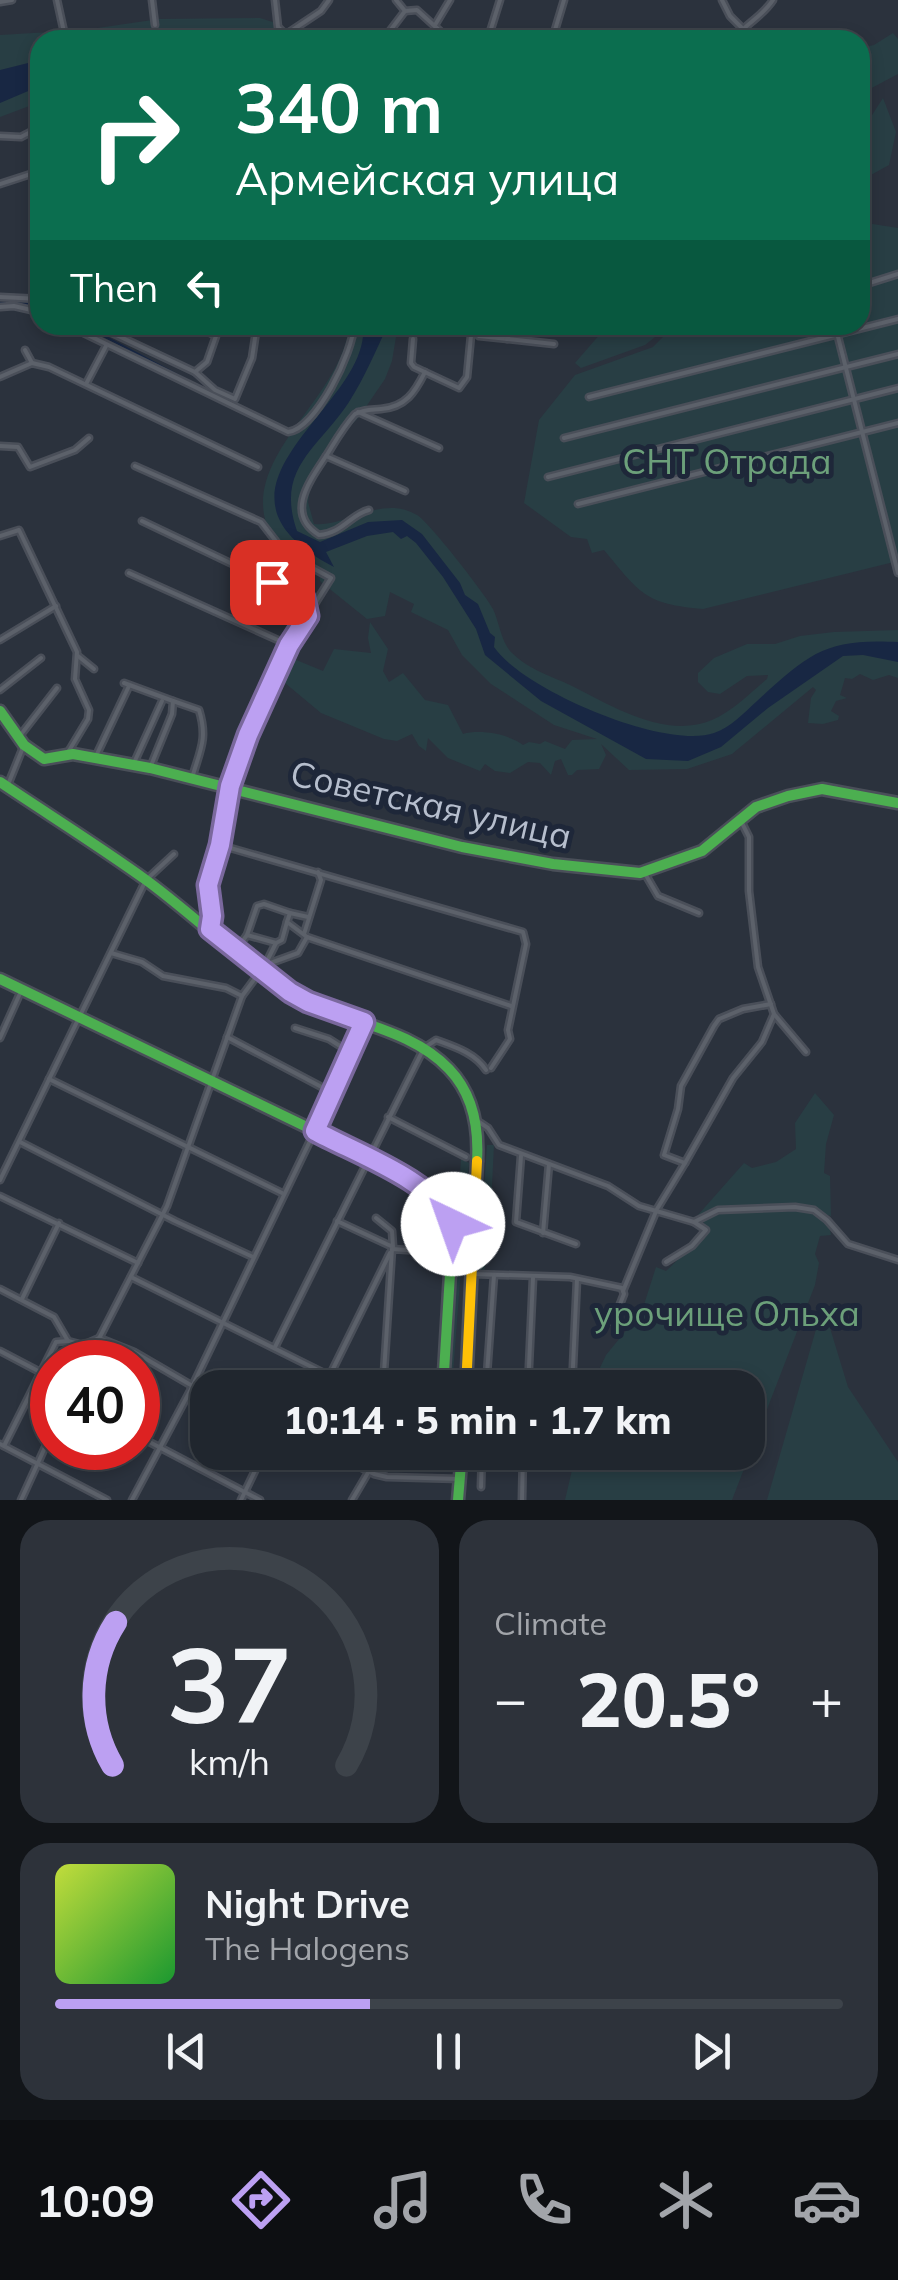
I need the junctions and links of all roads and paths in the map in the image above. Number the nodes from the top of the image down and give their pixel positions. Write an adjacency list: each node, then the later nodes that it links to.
1 (12, 0): 12 (street)
2 (57, 0): 17 (street)
3 (152, 0): 14 (street)
4 (276, 0): 18 (street)
5 (329, 0): 19 (street)
6 (396, 0): 13 (street)
7 (450, 0): 15 (street)
8 (500, 0): 22 (street)
9 (564, 0): 23 (street)
10 (722, 0): 16 (street)
11 (773, 0): 16 (street)
12 (0, 2)
13 (405, 12): 15 (street); 20 (street)
14 (155, 25)
15 (436, 26): 21 (street)
16 (742, 28)
17 (64, 30)
18 (281, 30)
19 (292, 30)
20 (391, 30)
21 (440, 30)
22 (491, 30)
23 (555, 30)
24 (30, 132): 25 (street)
25 (0, 136)
26 (30, 174): 27 (street)
27 (0, 184)
28 (898, 274): 29 (street)
29 (870, 283)
30 (0, 297): 31 (street)
31 (30, 298)
32 (0, 307): 33 (street)
33 (30, 310)
34 (898, 319): 35 (street)
35 (870, 326)
36 (86, 335): 48 (street)
37 (115, 335): 53 (street)
38 (215, 335): 53 (street)
39 (255, 335): 53 (street)
40 (352, 335): 48 (street)
41 (471, 335): 54 (street)
42 (478, 335): 46 (street)
43 (509, 335): 46 (street)
44 (837, 335): 52 (street); 58 (street)
45 (412, 338): 54 (street)
46 (507, 339): 47 (street)
47 (554, 344)
48 (106, 346): 56 (street)
49 (25, 350): 51 (street)
50 (898, 354): 52 (street)
51 (32, 363): 55 (street); 56 (street)
52 (845, 367): 59 (street); 64 (street)
53 (195, 372)
54 (425, 372): 60 (street)
55 (0, 377)
56 (86, 384): 69 (street)
57 (898, 388): 59 (street)
58 (589, 397)
59 (854, 399): 62 (street); 70 (street)
60 (358, 412): 66 (street); 67 (street)
61 (898, 422): 62 (street)
62 (862, 432): 72 (street); 77 (street)
63 (89, 438): 65 (street)
64 (564, 438)
65 (0, 446)
66 (439, 448)
67 (326, 456): 71 (street); 73 (street)
68 (135, 466): 79 (street, Советская улица)
69 (258, 467)
70 (548, 477)
71 (405, 491)
72 (578, 504)
73 (369, 510)
74 (142, 521): 79 (street)
75 (0, 536): 78 (street)
76 (128, 573): 81 (street)
77 (898, 573)
78 (56, 606): 80 (street); 82 (street)
79 (308, 616): 81 (street, Советская улица)
80 (0, 640)
81 (289, 645): 99 (street, Советская улица)
82 (78, 656): 84 (street); 85 (street)
83 (41, 658): 88 (street)
84 (86, 662): 85 (street); 86 (street)
85 (78, 665): 93 (street)
86 (94, 668)
87 (57, 688): 92 (street)
88 (0, 690)
89 (163, 700): 90 (street); 94 (street); 95 (street)
90 (174, 701): 96 (street); 97 (street)
91 (0, 711): 92 (street)
92 (21, 741): 93 (street, Советская улица); 98 (street)
93 (67, 754): 94 (street, Советская улица)
94 (95, 758): 95 (street, Советская улица)
95 (133, 765): 96 (street, Советская улица)
96 (150, 768): 97 (street, Советская улица)
97 (192, 778): 99 (street, Советская улица)
98 (4, 784): 106 (street)
99 (230, 786): 102 (street); 105 (street, Советская улица)
100 (898, 803): 101 (street, Советская улица)
101 (740, 820): 105 (street, Советская улица); 121 (street)
102 (220, 845): 104 (street); 111 (street)
103 (174, 854): 106 (street)
104 (318, 872): 109 (street); 122 (street)
105 (644, 872): 108 (street)
106 (146, 880): 111 (street); 116 (street)
107 (290, 913): 109 (street); 110 (street); 112 (street)
108 (699, 913)
109 (308, 917): 113 (street)
110 (287, 922): 113 (street); 114 (street)
111 (210, 929): 115 (street)
112 (247, 935): 114 (street); 115 (street)
113 (305, 936): 117 (street); 122 (street)
114 (276, 942): 117 (street)
115 (236, 950): 117 (street)
116 (112, 953): 120 (street); 124 (street)
117 (264, 968): 120 (street); 125 (street)
118 (0, 979): 119 (street)
119 (22, 989): 124 (street); 128 (street)
120 (242, 996): 127 (street)
121 (772, 1004): 123 (street); 143 (street)
122 (513, 1006): 129 (street)
123 (774, 1014): 130 (street); 143 (street)
124 (79, 1015): 132 (street); 133 (street)
125 (364, 1022): 129 (street); 131 (street)
126 (295, 1028): 131 (street)
127 (226, 1036): 133 (street); 134 (street)
128 (0, 1038)
129 (424, 1048): 135 (street); 136 (street)
130 (806, 1052)
131 (350, 1053): 134 (street)
132 (49, 1078): 138 (street); 139 (street)
133 (211, 1083): 137 (street); 139 (street)
134 (333, 1093): 137 (street)
135 (388, 1117): 141 (street); 142 (street)
136 (476, 1120): 140 (street); 162 (street)
137 (315, 1131): 142 (street); 146 (street)
138 (18, 1141): 145 (street); 149 (street)
139 (188, 1148): 146 (street); 149 (street)
140 (522, 1154): 144 (street); 154 (street)
141 (466, 1157)
142 (368, 1159): 151 (street); 157 (street)
143 (686, 1163): 148 (street)
144 (549, 1164): 148 (street); 154 (street)
145 (0, 1180)
146 (282, 1193): 158 (street)
147 (0, 1196): 153 (street)
148 (657, 1208): 152 (street); 168 (street)
149 (163, 1213): 158 (street); 160 (street)
150 (376, 1218): 156 (street)
151 (337, 1221): 156 (street); 175 (street)
152 (694, 1222): 159 (street); 161 (street)
153 (58, 1223): 160 (street); 169 (street)
154 (543, 1233): 155 (street)
155 (576, 1244)
156 (393, 1248): 157 (street); 180 (street); 181 (street)
157 (451, 1253): 182 (street)
158 (253, 1257): 170 (street)
159 (898, 1260)
160 (138, 1262): 164 (street)
161 (666, 1262)
162 (472, 1274): 163 (street); 183 (street)
163 (494, 1275): 165 (street); 184 (street)
164 (132, 1277): 170 (street); 172 (street)
165 (533, 1278): 166 (street); 185 (street)
166 (577, 1279): 168 (street); 186 (street)
167 (0, 1289): 169 (street)
168 (623, 1290): 171 (street)
169 (22, 1299): 173 (street)
170 (222, 1322): 175 (street); 178 (street)
171 (613, 1322)
172 (98, 1338): 174 (street); 187 (street)
173 (67, 1340)
174 (93, 1340)
175 (275, 1347): 179 (street)
176 (0, 1351): 177 (street)
177 (30, 1366)
178 (200, 1370)
179 (318, 1370)
180 (332, 1370)
181 (384, 1370)
182 (444, 1370)
183 (467, 1370)
184 (487, 1370)
185 (529, 1370)
186 (573, 1370)
187 (190, 1385)
188 (190, 1389): 191 (street)
189 (30, 1394): 190 (street)
190 (2, 1445): 192 (street)
191 (162, 1447): 203 (street); 206 (street)
192 (30, 1460)
193 (35, 1470): 204 (street)
194 (50, 1470): 205 (street)
195 (255, 1470): 203 (street)
196 (365, 1470): 200 (street)
197 (461, 1470): 201 (street)
198 (482, 1470): 202 (street)
199 (522, 1470): 211 (street)
200 (369, 1472): 201 (street); 209 (street)
201 (460, 1479): 210 (street)
202 (481, 1487)
203 (244, 1492): 207 (street); 208 (street)
204 (21, 1500)
205 (107, 1500)
206 (132, 1500)
207 (241, 1500)
208 (260, 1500)
209 (352, 1500)
210 (458, 1500)
211 (522, 1500)

